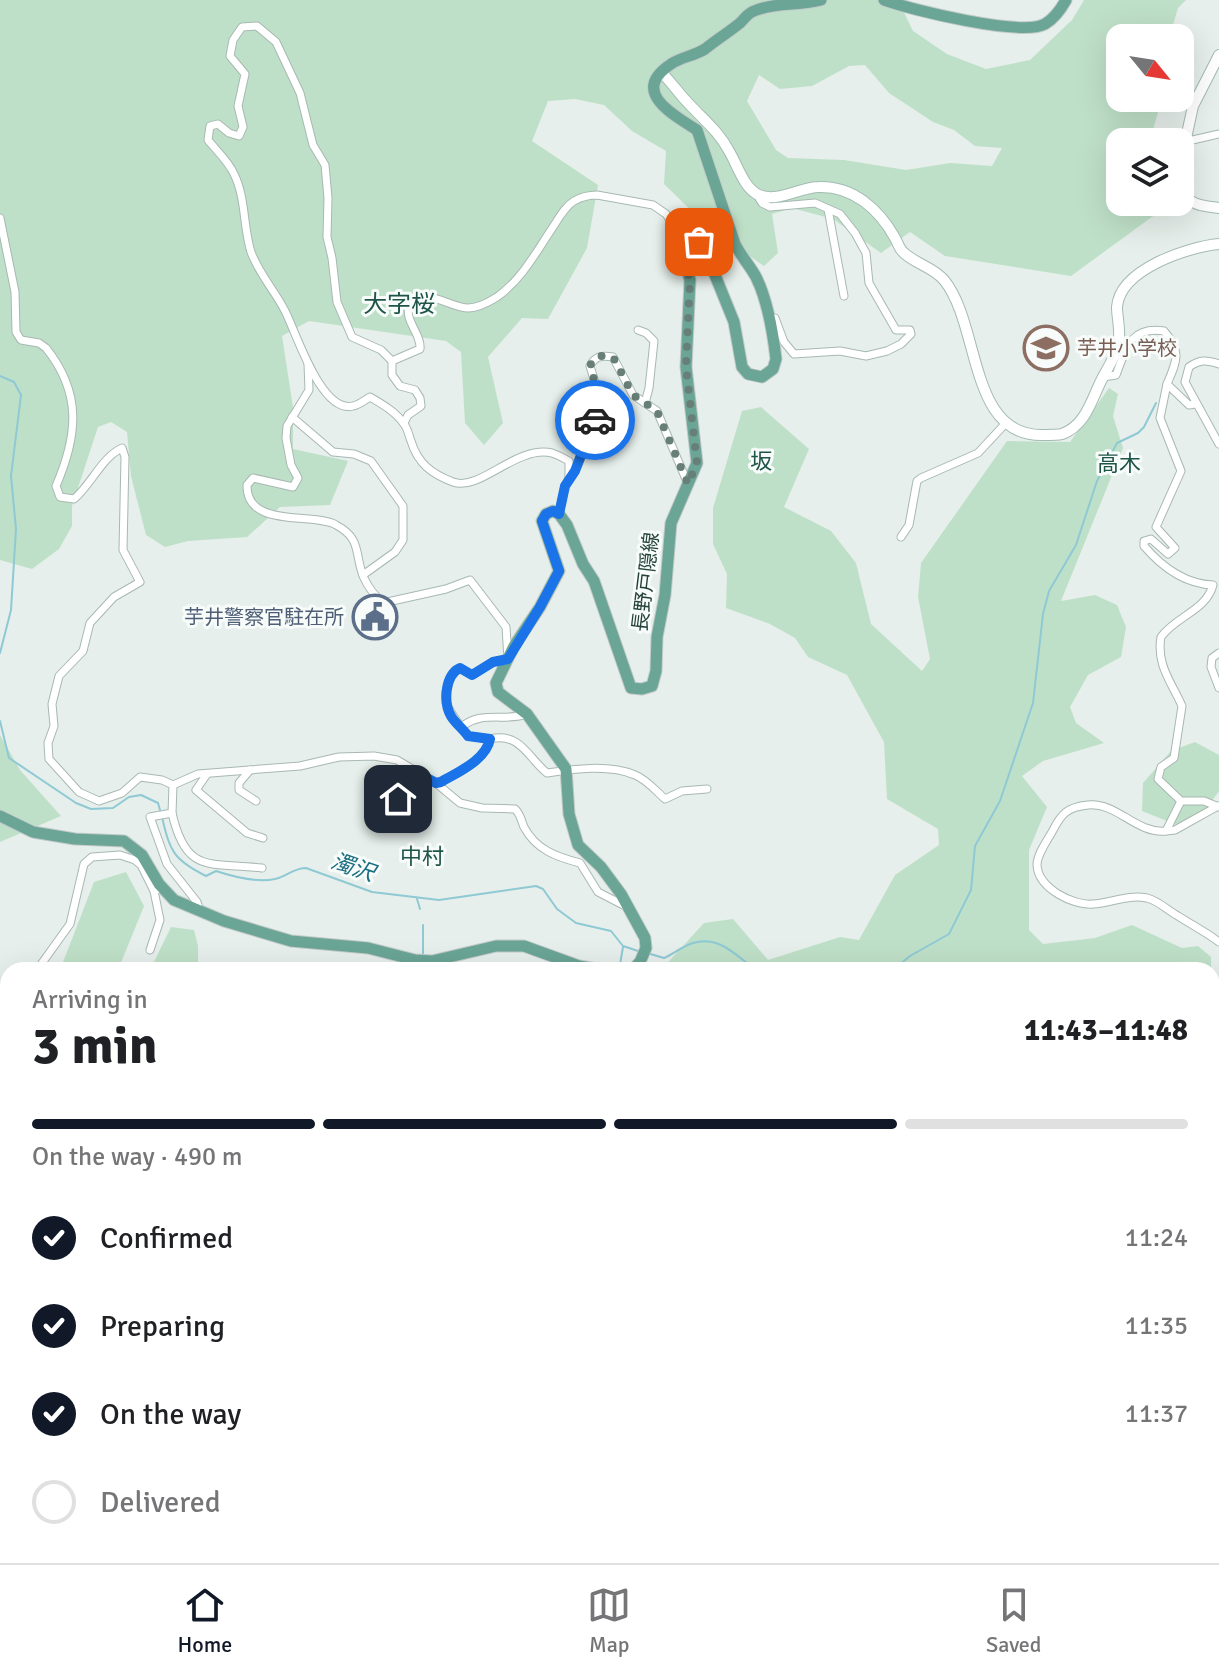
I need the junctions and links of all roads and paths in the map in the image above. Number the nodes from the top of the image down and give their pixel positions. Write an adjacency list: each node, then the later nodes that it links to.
1 (821, 0): 5 (main road)
2 (884, 0): 3 (main road)
3 (1066, 0)
4 (1219, 55): 6 (main road)
5 (662, 73): 9 (main road); 17 (main road)
6 (1188, 128)
7 (1219, 134): 8 (street)
8 (1194, 140)
9 (757, 195): 12 (street); 28 (main road)
10 (1194, 204): 11 (main road)
11 (1219, 208)
12 (828, 209): 16 (street); 17 (street)
13 (0, 218): 46 (street)
14 (685, 242): 17 (main road); 19 (street); 31 (main road, 長野戸隠線)
15 (1219, 244): 22 (main road)
16 (844, 296)
17 (763, 297)
18 (638, 330): 24 (street)
19 (392, 361): 20 (street); 27 (street)
20 (308, 364): 26 (street); 27 (street)
21 (1219, 364): 25 (street)
22 (1103, 377): 23 (street); 28 (main road)
23 (1167, 384): 25 (street); 49 (street)
24 (645, 403): 30 (street); 31 (street)
25 (1195, 404): 29 (street)
26 (292, 417): 34 (street); 34 (street)
27 (404, 423): 30 (street)
28 (1005, 424): 33 (street)
29 (1219, 444)
30 (569, 479): 32 (street)
31 (688, 484): 32 (main road, 長野戸隠線)
32 (559, 514): 36 (main road)
33 (901, 537)
34 (363, 575): 36 (street)
35 (1219, 653): 37 (street)
36 (508, 659): 38 (main road); 39 (street)
37 (1219, 688)
38 (527, 714): 39 (street); 41 (main road)
39 (462, 727): 40 (street)
40 (490, 739): 41 (street); 45 (street)
41 (566, 769): 47 (street); 58 (main road)
42 (250, 770): 43 (street); 44 (street); 48 (street)
43 (207, 774): 46 (street); 55 (street)
44 (421, 775): 45 (street); 53 (street)
45 (436, 783): 58 (street)
46 (173, 785): 51 (street)
47 (707, 789)
48 (256, 801)
49 (1181, 801): 50 (street); 54 (street)
50 (1218, 806): 54 (street)
51 (169, 814): 56 (street); 59 (street)
52 (0, 816): 57 (main road)
53 (370, 823)
54 (1166, 831): 60 (street)
55 (263, 838)
56 (262, 868)
57 (158, 889): 59 (main road); 61 (street); 62 (street)
58 (627, 907): 64 (main road)
59 (200, 913): 63 (main road)
60 (1219, 942)
61 (150, 950)
62 (43, 962)
63 (569, 962)
64 (638, 962)

